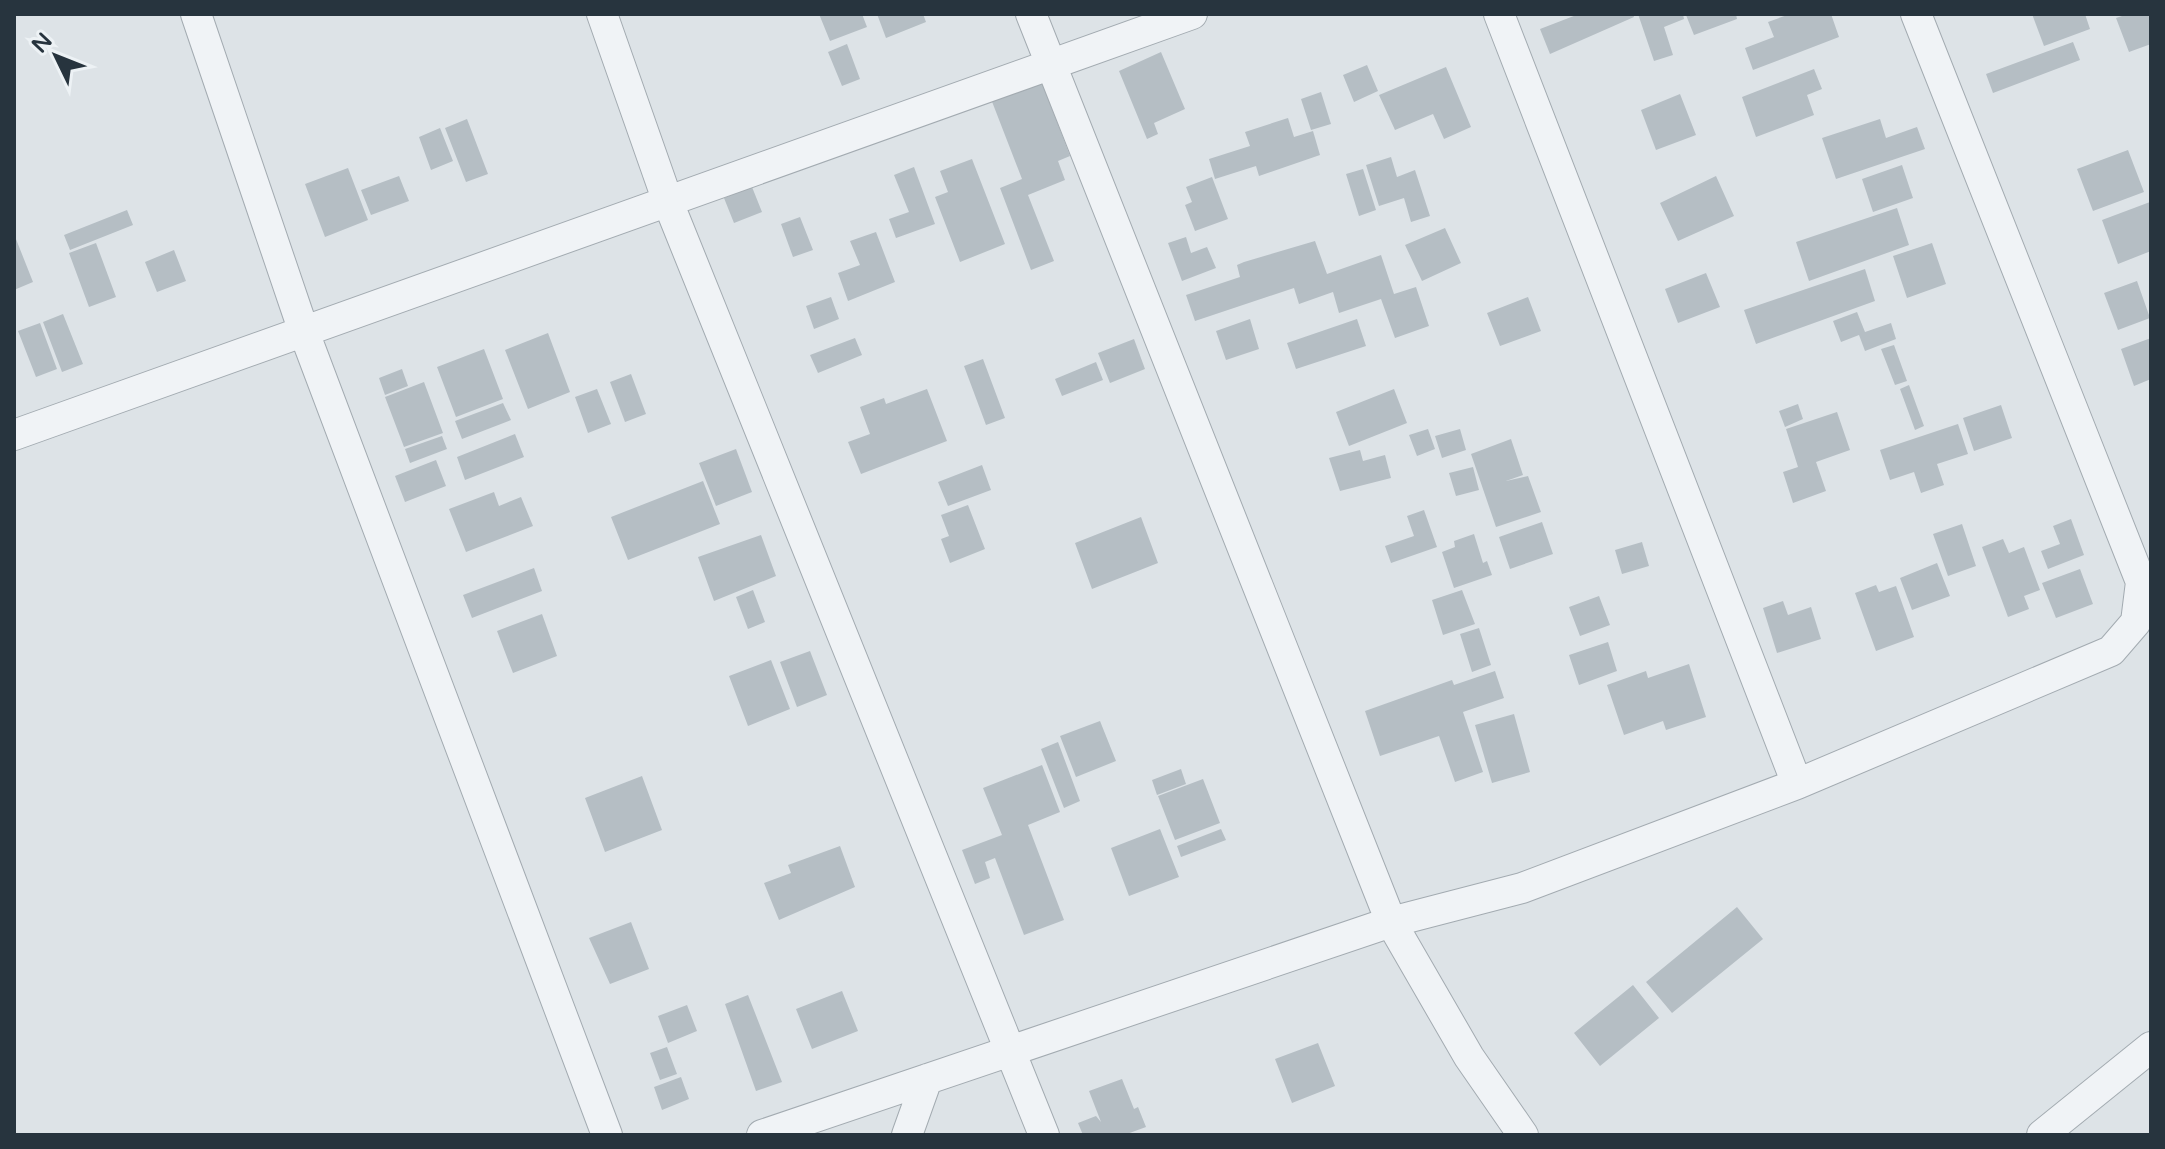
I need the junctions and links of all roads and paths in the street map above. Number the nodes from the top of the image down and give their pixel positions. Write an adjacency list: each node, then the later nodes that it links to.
1 (196, 14): 9 (street)
2 (602, 14): 8 (street)
3 (1031, 14): 7 (street)
4 (1192, 14): 7 (street)
5 (1499, 14): 11 (street)
6 (1916, 14): 11 (street)
7 (1049, 66): 8 (street); 12 (street)
8 (668, 202): 9 (street); 14 (street)
9 (304, 332): 10 (street); 16 (street)
10 (14, 435)
11 (1797, 784): 12 (street)
12 (1391, 922): 14 (street); 20 (street)
13 (2151, 1047): 21 (street)
14 (1011, 1049): 15 (street); 19 (street)
15 (927, 1079): 17 (street); 18 (street)
16 (607, 1135)
17 (762, 1135)
18 (907, 1135)
19 (1044, 1135)
20 (1523, 1135)
21 (2042, 1135)

